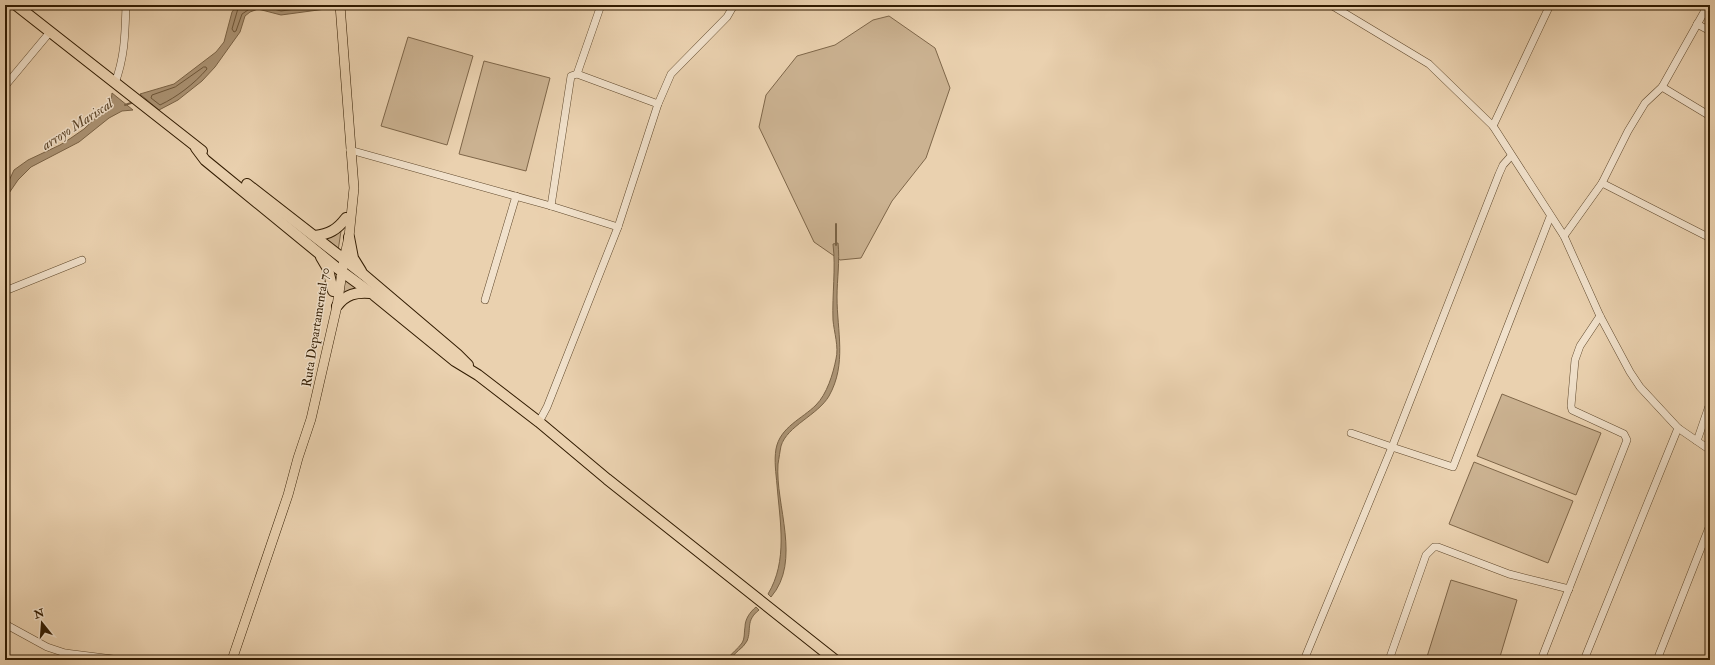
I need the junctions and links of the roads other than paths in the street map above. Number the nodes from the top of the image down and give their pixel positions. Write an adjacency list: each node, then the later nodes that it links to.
1 (16, 5): 11 (highway)
2 (126, 5): 13 (street)
3 (340, 5): 20 (main road)
4 (601, 5): 12 (street)
5 (734, 5): 16 (street)
6 (1331, 5): 18 (street)
7 (1550, 5): 18 (street)
8 (1708, 5): 9 (street)
9 (1697, 24): 10 (street); 15 (street)
10 (1710, 31)
11 (50, 32): 13 (highway); 14 (street)
12 (576, 74): 16 (street); 25 (street)
13 (117, 85): 19 (highway)
14 (5, 86)
15 (1662, 87): 17 (street); 23 (street)
16 (658, 104): 28 (street)
17 (1710, 116)
18 (1493, 126): 21 (street)
19 (196, 148): 29 (highway); 33 (highway)
20 (350, 150): 22 (main road); 24 (street)
21 (1512, 156): 26 (street); 51 (street)
22 (352, 177): 27 (main road, Ruta Departamental 70); 31 (main road, Ruta Departamental 70)
23 (1602, 182): 30 (street); 32 (street)
24 (516, 196): 25 (street); 41 (street)
25 (551, 206): 28 (street)
26 (1550, 217): 30 (street); 51 (street)
27 (346, 218): 29 (highway); 34 (main road, Ruta Departamental 70)
28 (618, 227): 47 (street)
29 (315, 236): 34 (highway)
30 (1564, 236): 43 (street)
31 (349, 237): 34 (main road, Ruta Departamental 70); 37 (highway)
32 (1710, 238)
33 (319, 254): 36 (highway); 39 (highway)
34 (341, 257): 36 (main road, Ruta Departamental 70); 37 (highway)
35 (82, 260): 38 (street)
36 (339, 270): 39 (main road, Ruta Departamental 70); 40 (highway); 42 (main road)
37 (364, 275): 45 (highway)
38 (5, 291)
39 (333, 291): 44 (main road, Ruta Departamental 70)
40 (370, 293): 42 (highway); 45 (highway)
41 (485, 300)
42 (337, 306): 44 (main road)
43 (1600, 316): 48 (street); 54 (street)
44 (324, 362): 57 (main road, Ruta Departamental 70)
45 (478, 375): 47 (highway)
46 (1710, 403): 50 (street)
47 (539, 422): 58 (highway)
48 (1678, 428): 50 (street); 62 (street)
49 (1351, 433): 51 (street)
50 (1697, 441): 52 (street)
51 (1392, 447): 59 (street)
52 (1710, 450)
53 (1710, 525): 63 (street)
54 (1569, 589): 60 (street); 61 (street)
55 (5, 624): 56 (street)
56 (121, 660)
57 (232, 660)
58 (835, 660)
59 (1304, 660)
60 (1389, 660)
61 (1541, 660)
62 (1584, 660)
63 (1658, 660)

